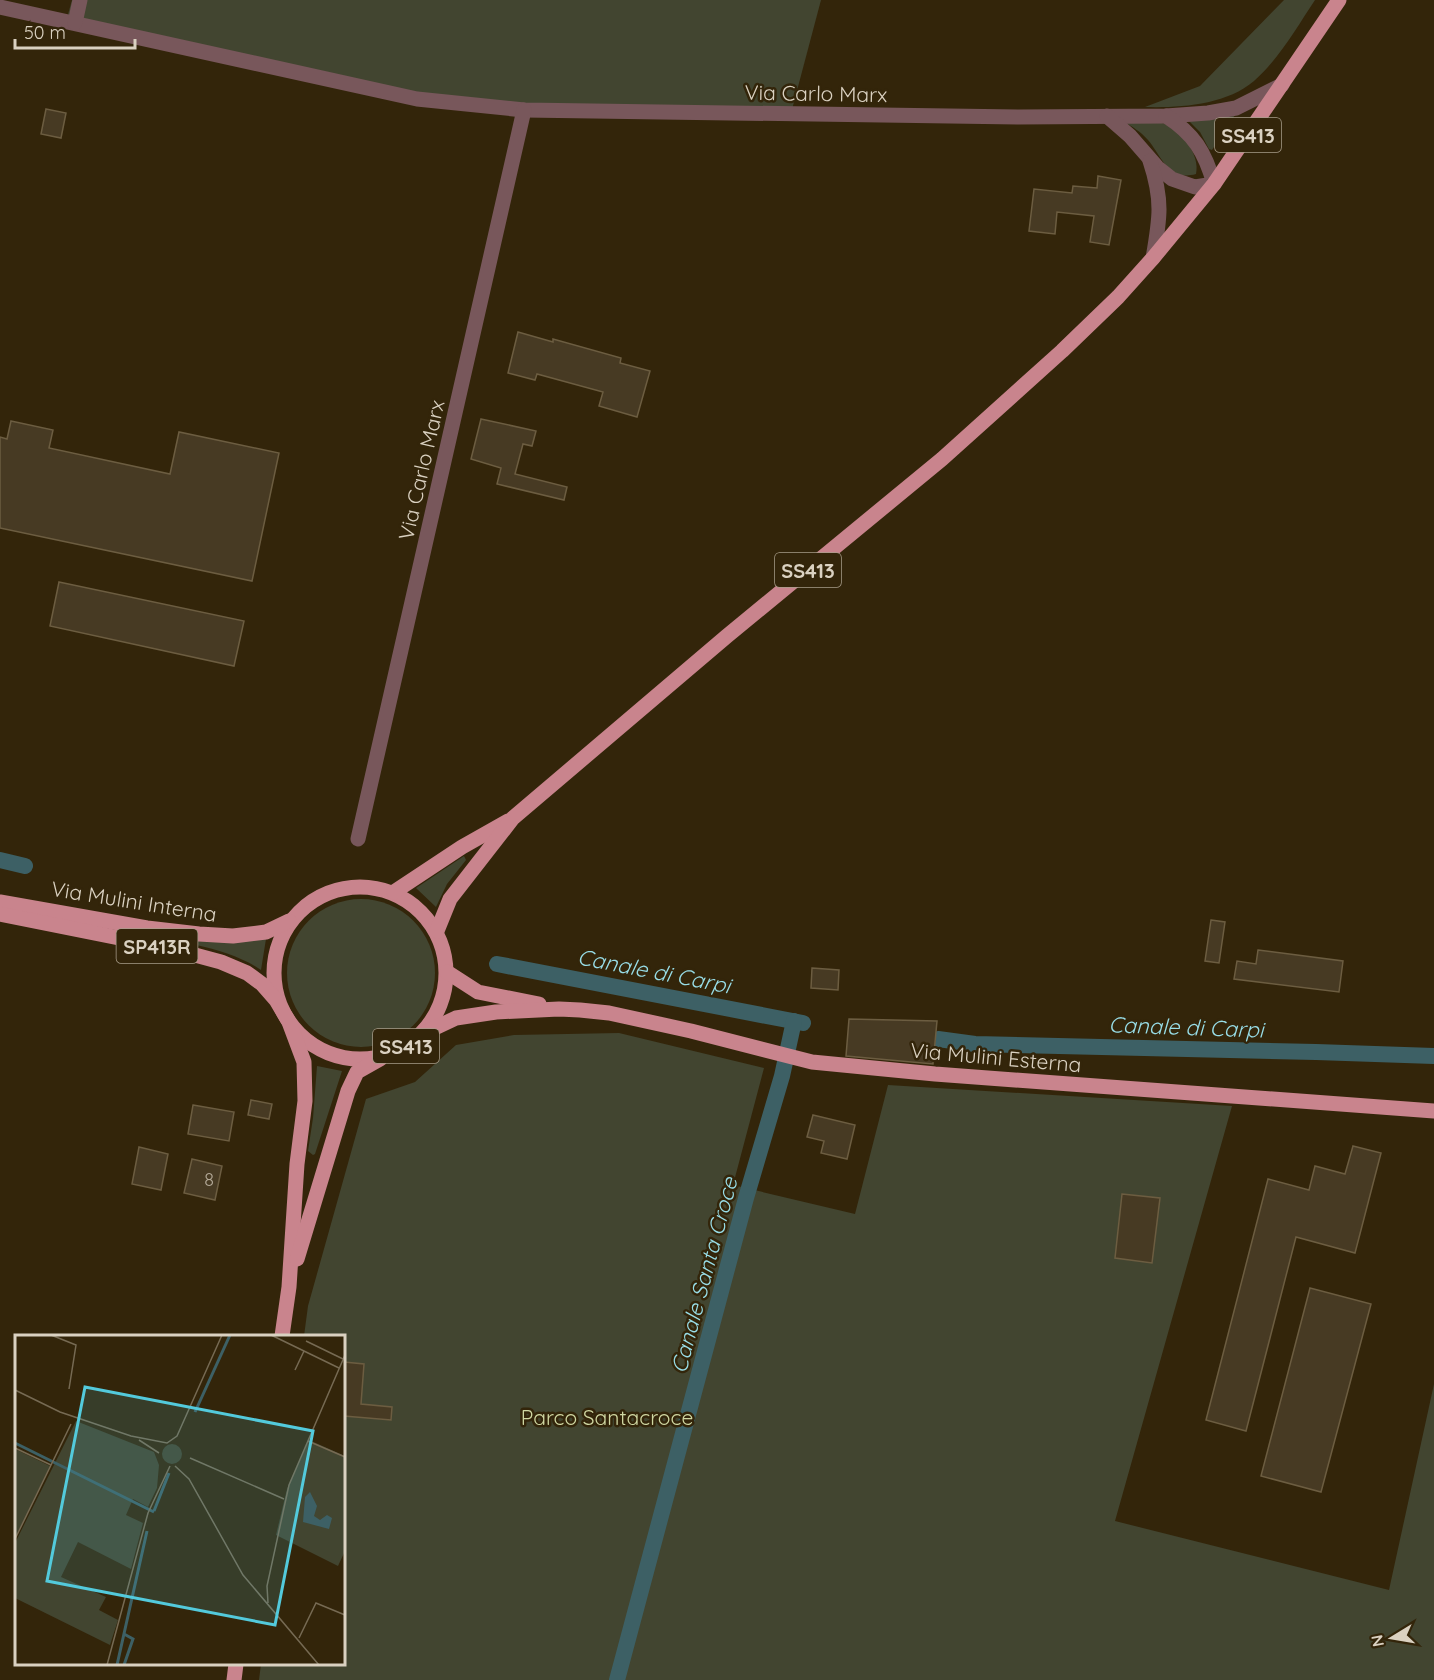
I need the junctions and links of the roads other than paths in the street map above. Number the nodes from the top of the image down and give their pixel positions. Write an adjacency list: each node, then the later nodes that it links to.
1 (80, 0): 4 (street)
2 (1339, 0): 5 (main road, SS413)
3 (0, 7): 4 (street, Via Carlo Marx)
4 (75, 23): 6 (street, Via Carlo Marx)
5 (1282, 85): 8 (street, Via Carlo Marx); 10 (main road, SS413)
6 (524, 110): 7 (street, Via Carlo Marx); 13 (street, Via Carlo Marx)
7 (1107, 116): 8 (street, Via Carlo Marx); 9 (street)
8 (1166, 116): 10 (street)
9 (1148, 155): 10 (street); 11 (street)
10 (1214, 184): 11 (main road, SS413)
11 (1154, 258): 12 (main road, SS413)
12 (513, 818): 14 (main road, SS413); 18 (main road, SS413)
13 (358, 839)
14 (394, 892): 17 (main road, SS413); 18 (main road, SS413)
15 (0, 902): 17 (main road, Via Mulini Interna / SP413R)
16 (0, 914): 21 (main road, Via Mulini Interna / SP413R)
17 (294, 917): 21 (main road, SS413)
18 (437, 931): 19 (main road, SS413)
19 (447, 972): 20 (main road, Via Mulini Esterna); 22 (main road, SS413)
20 (559, 1009): 22 (main road, Via Mulini Esterna); 24 (main road, Via Mulini Esterna)
21 (289, 1022): 23 (main road, SS413); 25 (main road, SS413)
22 (422, 1034): 23 (main road, SS413)
23 (390, 1054): 25 (main road, SS413)
24 (1434, 1111)
25 (289, 1287): 26 (main road, SS413)
26 (282, 1335)
27 (236, 1665): 28 (main road)
28 (234, 1680)

